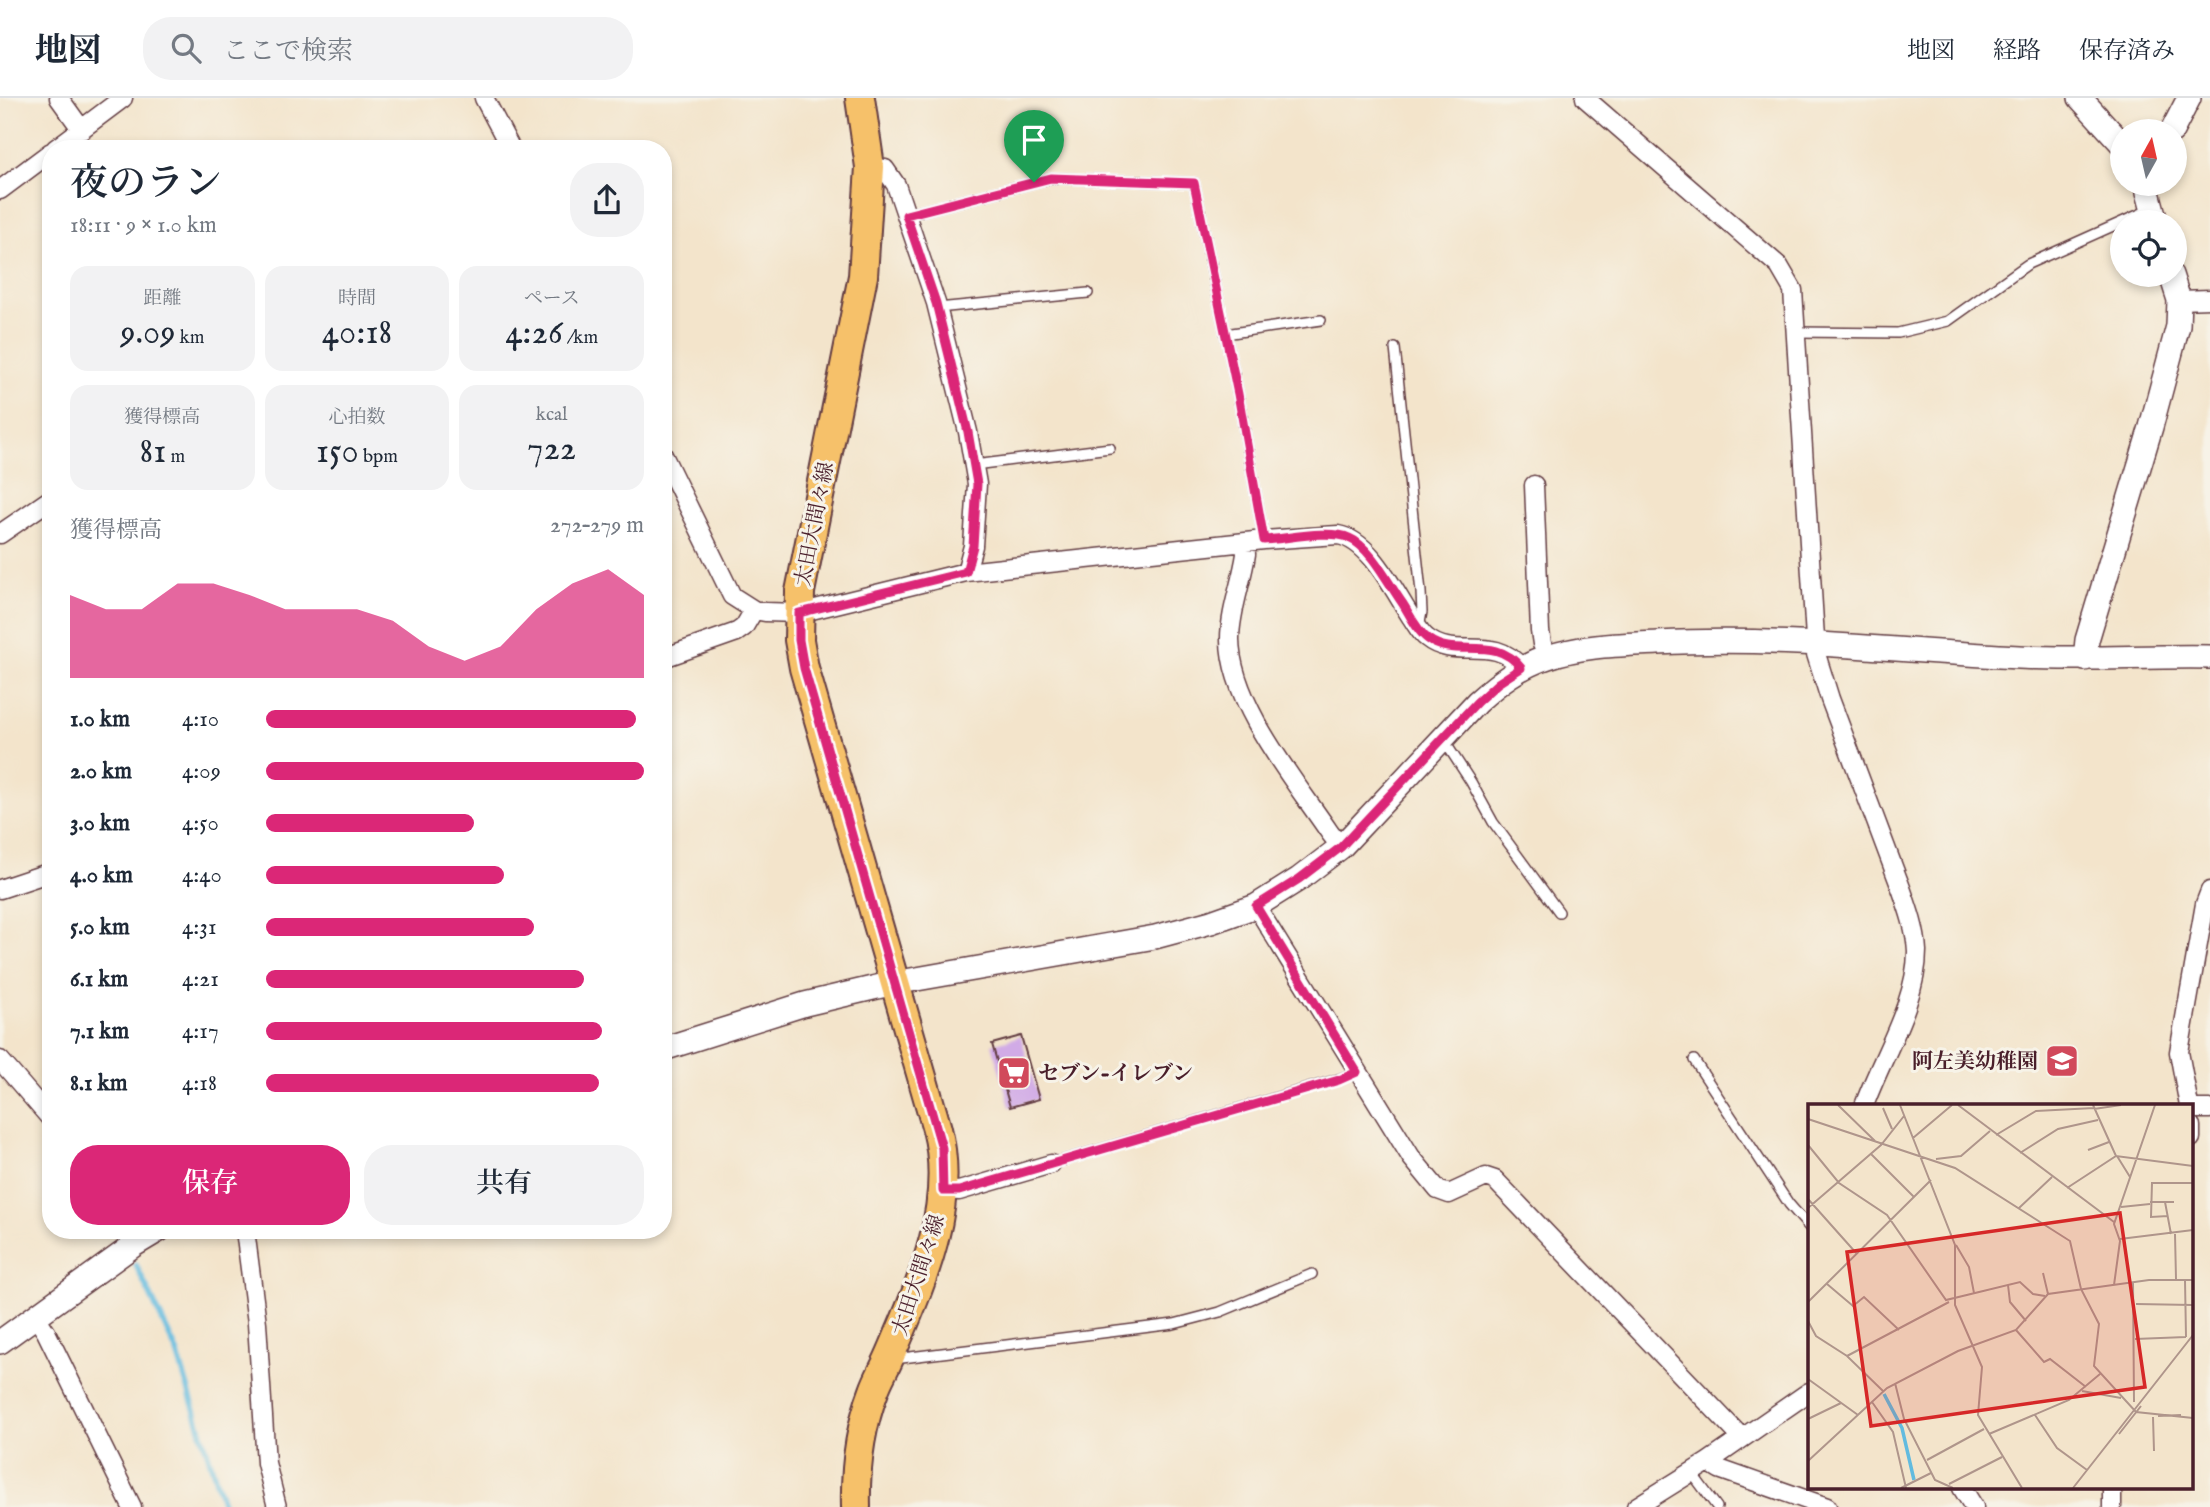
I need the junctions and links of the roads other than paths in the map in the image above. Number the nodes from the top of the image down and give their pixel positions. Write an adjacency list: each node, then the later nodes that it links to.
1 (59, 98): 9 (street)
2 (123, 98): 9 (street)
3 (484, 98): 12 (street)
4 (860, 98): 14 (main road, 太田大間々線)
5 (1585, 98): 24 (street)
6 (2080, 98): 10 (street)
7 (2189, 98): 8 (street)
8 (2178, 119)
9 (82, 130): 11 (street)
10 (2110, 131)
11 (68, 140)
12 (505, 140)
13 (42, 159): 15 (street)
14 (870, 167): 16 (street); 37 (main road, 太田大間々線)
15 (0, 190)
16 (906, 215): 22 (street); 25 (lane)
17 (2110, 232): 24 (lane)
18 (2175, 287): 21 (street)
19 (1088, 293): 22 (lane)
20 (2210, 299): 21 (street)
21 (2179, 300): 43 (street)
22 (938, 308): 28 (street)
23 (1321, 320): 25 (lane)
24 (1795, 332): 39 (street)
25 (1225, 334): 33 (lane)
26 (1395, 348): 38 (lane)
27 (1110, 448): 28 (lane)
28 (974, 466): 35 (street)
29 (672, 473): 36 (street)
30 (1534, 485): 41 (street)
31 (42, 505): 32 (street)
32 (0, 534)
33 (1264, 540): 34 (street); 38 (street)
34 (1245, 543): 35 (street); 46 (street)
35 (966, 572): 37 (street)
36 (754, 610): 37 (street); 40 (street)
37 (799, 613): 52 (main road, 太田大間々線)
38 (1419, 628): 44 (street)
39 (1814, 643): 41 (street); 43 (street); 57 (street)
40 (672, 655)
41 (1548, 657): 44 (street)
42 (2210, 657): 43 (street)
43 (2085, 659)
44 (1521, 668): 45 (street)
45 (1443, 738): 46 (street); 51 (lane)
46 (1341, 847): 50 (street)
47 (42, 875): 48 (street)
48 (0, 889)
49 (2210, 891): 58 (street)
50 (1256, 906): 52 (street); 56 (street)
51 (1559, 912)
52 (894, 984): 53 (street); 63 (main road, 太田大間々線)
53 (672, 1046)
54 (0, 1060): 60 (street)
55 (1694, 1060): 64 (lane)
56 (1357, 1072): 62 (lane); 72 (street)
57 (1865, 1104)
58 (2189, 1104)
59 (2192, 1107): 61 (street)
60 (42, 1109)
61 (2210, 1109)
62 (1051, 1164): 63 (street)
63 (943, 1191): 70 (main road, 太田大間々線)
64 (1808, 1226)
65 (128, 1239): 68 (street)
66 (246, 1239): 77 (street)
67 (1312, 1275): 70 (lane)
68 (36, 1317): 69 (street); 76 (street)
69 (0, 1342)
70 (889, 1358): 78 (main road, 太田大間々線)
71 (1808, 1393): 72 (street)
72 (1742, 1438): 73 (street)
73 (1708, 1462): 74 (street); 81 (street)
74 (1691, 1472): 79 (street); 80 (lane)
75 (1963, 1490): 82 (street)
76 (132, 1507)
77 (277, 1507)
78 (856, 1507)
79 (1636, 1507)
80 (1717, 1507)
81 (1827, 1507)
82 (1974, 1507)

